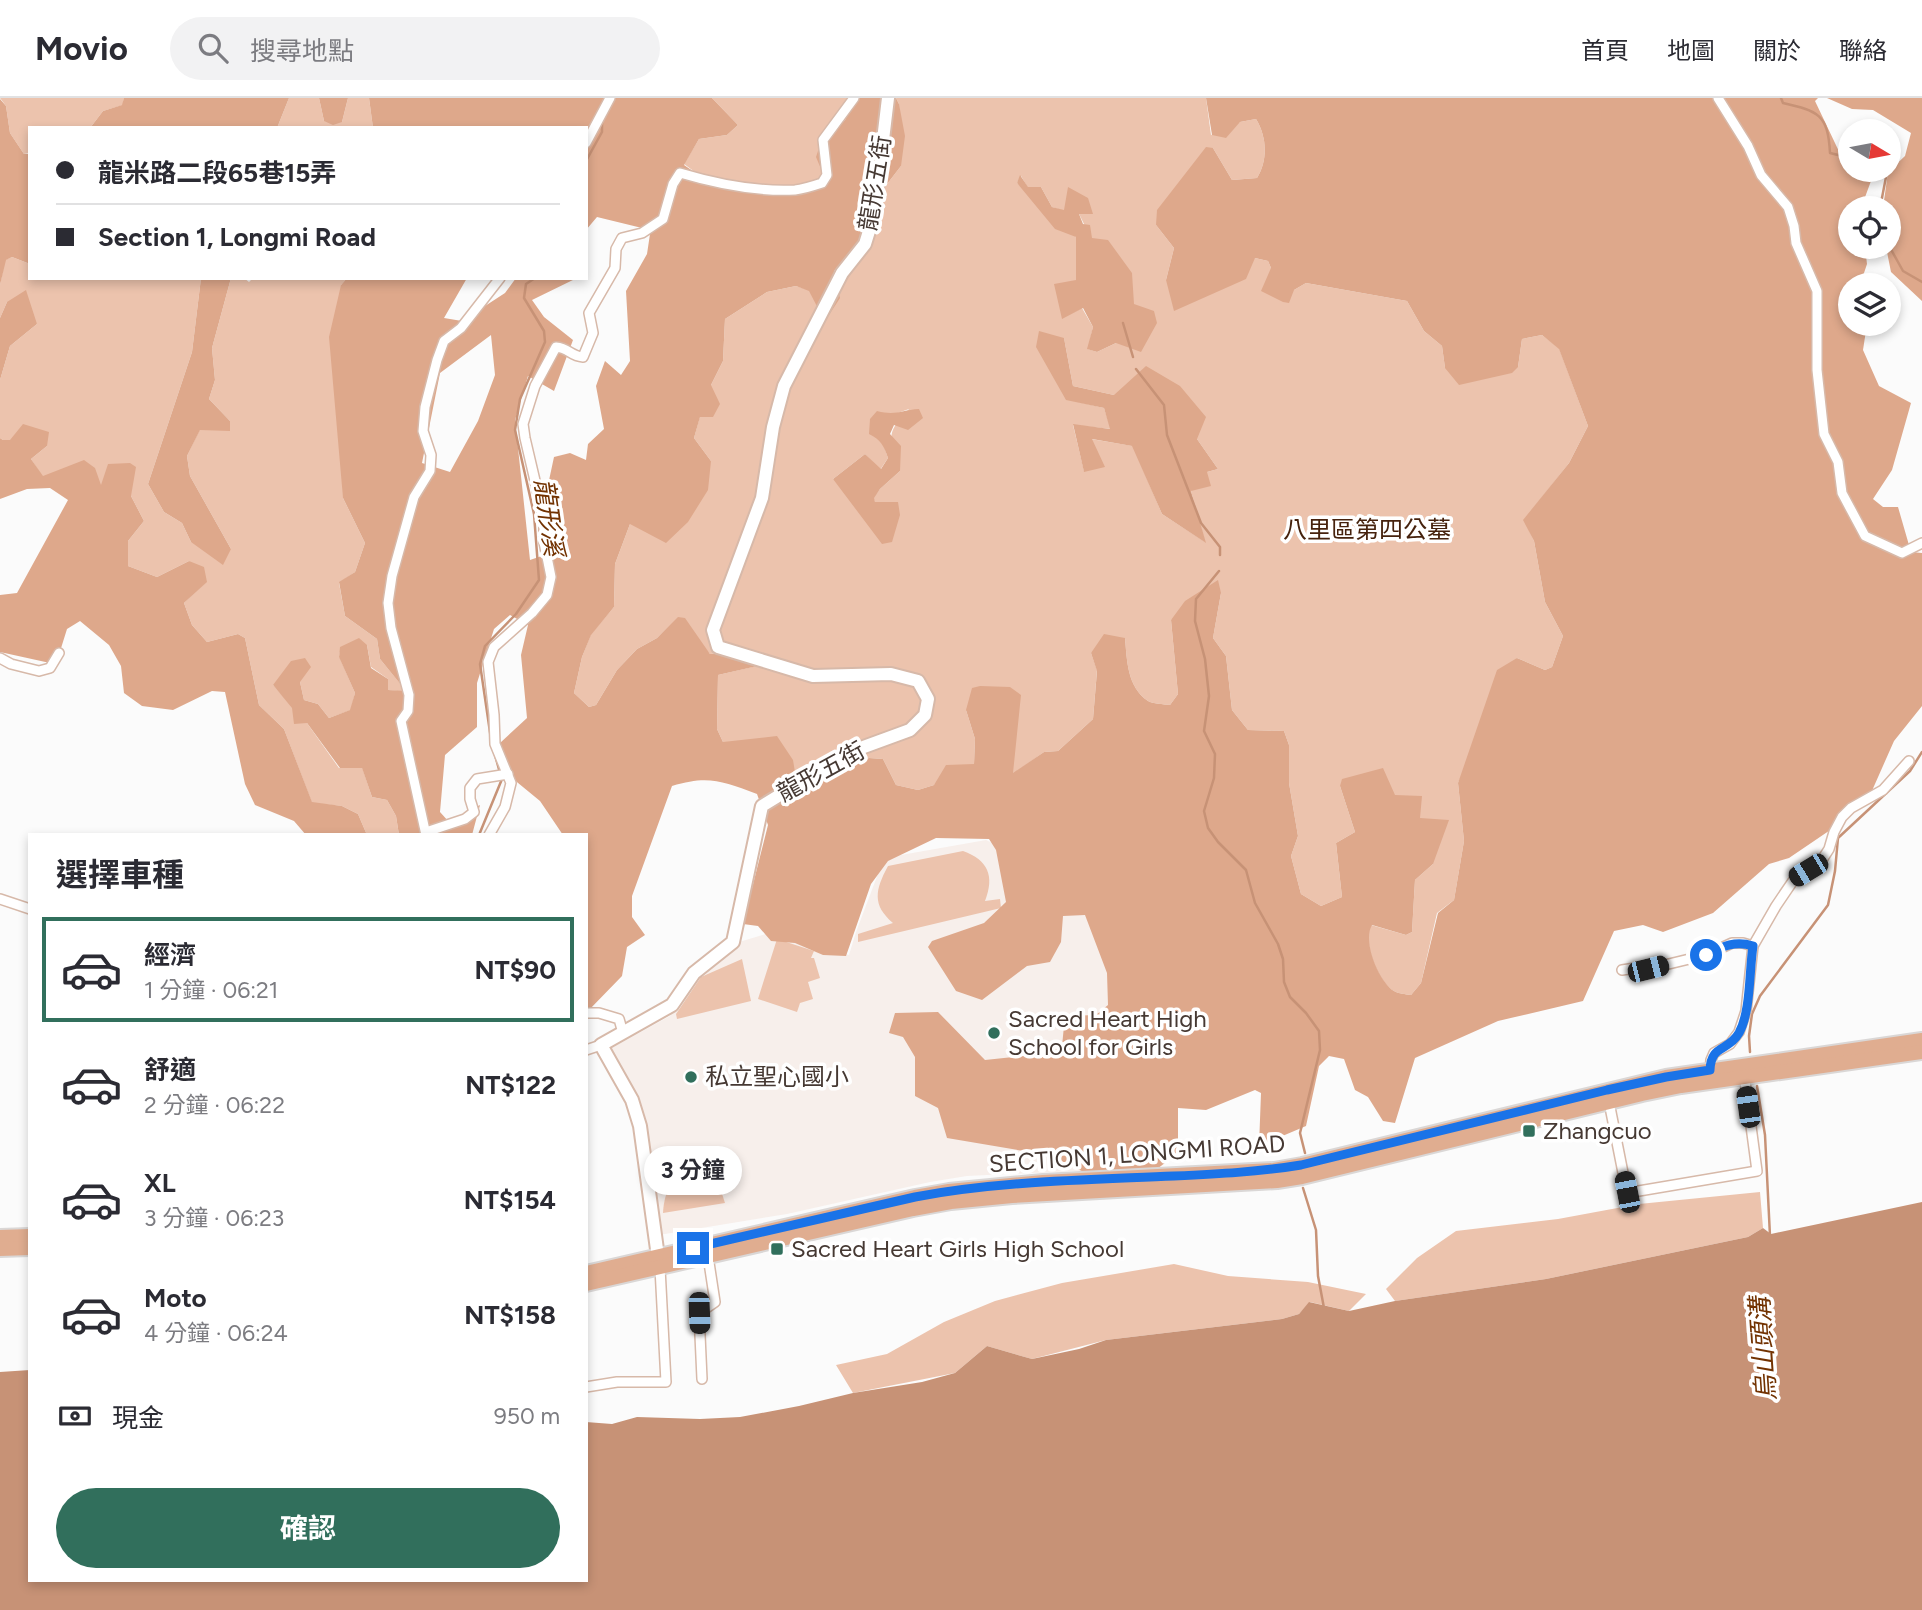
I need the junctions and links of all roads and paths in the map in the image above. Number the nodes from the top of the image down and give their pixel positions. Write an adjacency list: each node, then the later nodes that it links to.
1 (610, 98): 5 (street)
2 (854, 98): 11 (street)
3 (888, 98): 19 (street, 龍形五街)
4 (1718, 98): 7 (street)
5 (588, 139)
6 (498, 280): 12 (street)
7 (1922, 542)
8 (59, 653): 9 (street)
9 (0, 658)
10 (1909, 761): 16 (street)
11 (508, 774): 12 (street); 13 (street)
12 (426, 833)
13 (490, 833)
14 (0, 899): 15 (street)
15 (28, 908)
16 (1753, 946): 17 (street); 24 (street)
17 (1622, 970)
18 (588, 1013): 19 (street)
19 (623, 1033): 21 (street, 龍形五街)
20 (1922, 1040): 25 (main road)
21 (601, 1045): 22 (street); 33 (street)
22 (588, 1049)
23 (1922, 1052): 25 (main road)
24 (1710, 1070): 25 (main road); 26 (main road)
25 (1743, 1071): 26 (main road); 26 (street)
26 (1608, 1096): 27 (main road, SECTION 1, LONGMI ROAD)
27 (932, 1199): 32 (main road, SECTION 1, LONGMI ROAD); 33 (main road, SECTION 1, LONGMI ROAD)
28 (0, 1237): 29 (main road)
29 (28, 1237)
30 (28, 1248): 31 (main road)
31 (0, 1249)
32 (708, 1256): 33 (main road, SECTION 1, LONGMI ROAD); 36 (street)
33 (659, 1262): 34 (main road, SECTION 1, LONGMI ROAD); 35 (main road, SECTION 1, LONGMI ROAD); 37 (street)
34 (588, 1273)
35 (588, 1283)
36 (702, 1379)
37 (588, 1387)

